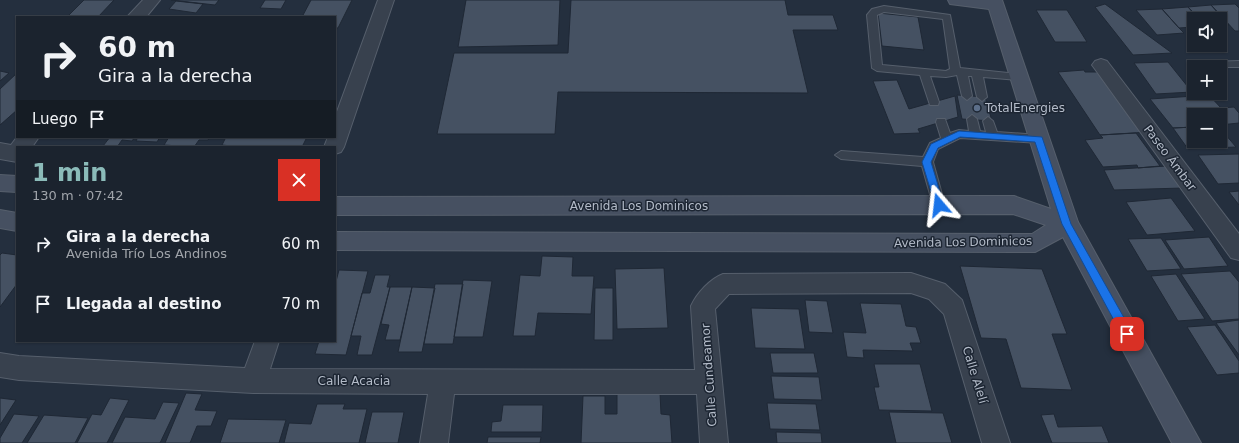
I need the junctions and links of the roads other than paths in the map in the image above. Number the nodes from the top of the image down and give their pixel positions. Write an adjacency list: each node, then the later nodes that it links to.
1 (152, 0): 5 (street)
2 (386, 0): 25 (street)
3 (956, 0): 4 (street)
4 (995, 3): 12 (street)
5 (137, 16)
6 (1227, 64): 7 (lane)
7 (1239, 64)
8 (1101, 65): 36 (street, Paseo Ámbar)
9 (958, 71): 10 (lane); 10 (lane); 11 (lane); 13 (lane)
10 (924, 72): 15 (lane)
11 (977, 74): 12 (lane); 14 (lane)
12 (1018, 77): 23 (street)
13 (967, 96)
14 (982, 97)
15 (934, 102)
16 (972, 120): 19 (lane)
17 (988, 121): 20 (lane)
18 (941, 122): 22 (lane)
19 (975, 135): 20 (lane); 22 (lane)
20 (992, 135): 23 (lane)
21 (27, 138): 24 (street)
22 (947, 139): 27 (lane)
23 (1039, 139): 34 (street)
24 (18, 146)
25 (334, 146)
26 (841, 155): 27 (lane)
27 (927, 162): 30 (lane)
28 (0, 183): 29 (street)
29 (16, 184)
30 (939, 205): 31 (street, Avenida Los Dominicos); 34 (street, Avenida Los Dominicos)
31 (336, 206)
32 (0, 219): 33 (street)
33 (16, 222)
34 (1067, 224): 35 (street, Avenida Los Dominicos); 46 (street)
35 (336, 241)
36 (1239, 251)
37 (703, 306): 42 (street, Calle Cundeamor); 45 (street, Calle Alelí)
38 (266, 342): 40 (street)
39 (0, 365): 40 (street, Calle Acacia)
40 (253, 381): 41 (street, Calle Acacia)
41 (443, 382): 42 (street, Calle Acacia); 43 (street)
42 (709, 382): 44 (street, Calle Cundeamor)
43 (434, 443)
44 (714, 443)
45 (996, 443)
46 (1187, 443)

